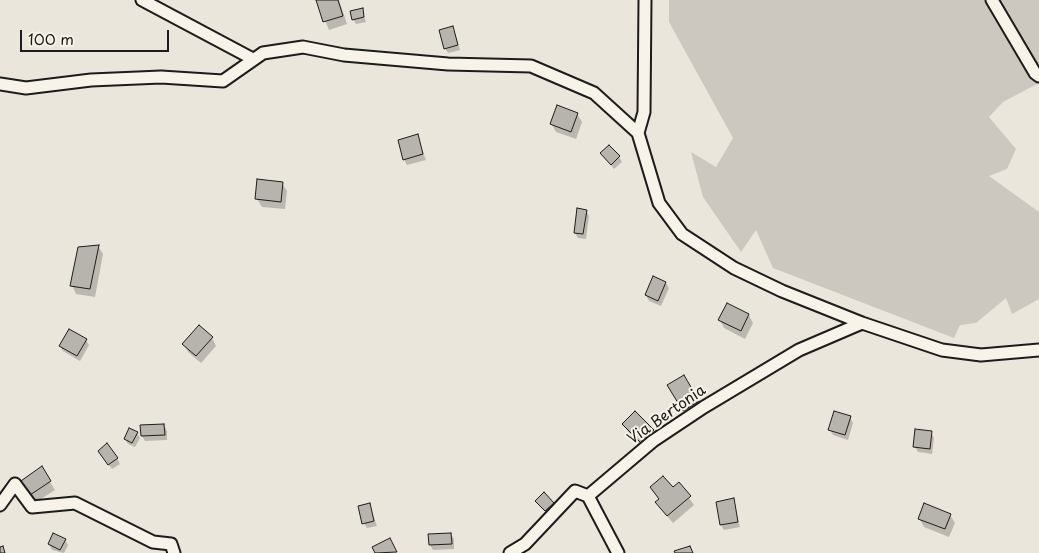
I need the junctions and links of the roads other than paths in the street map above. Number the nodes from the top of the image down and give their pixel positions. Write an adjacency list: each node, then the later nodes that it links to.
1 (142, 0): 4 (street)
2 (645, 0): 7 (street)
3 (992, 0): 5 (street)
4 (253, 60): 6 (street); 7 (street)
5 (1039, 76)
6 (0, 84)
7 (638, 133): 8 (street)
8 (862, 323): 9 (street); 10 (street, Via Bertonia)
9 (1039, 350)
10 (588, 496): 13 (street); 14 (street)
11 (0, 505): 12 (street)
12 (174, 553)
13 (510, 553)
14 (618, 553)

